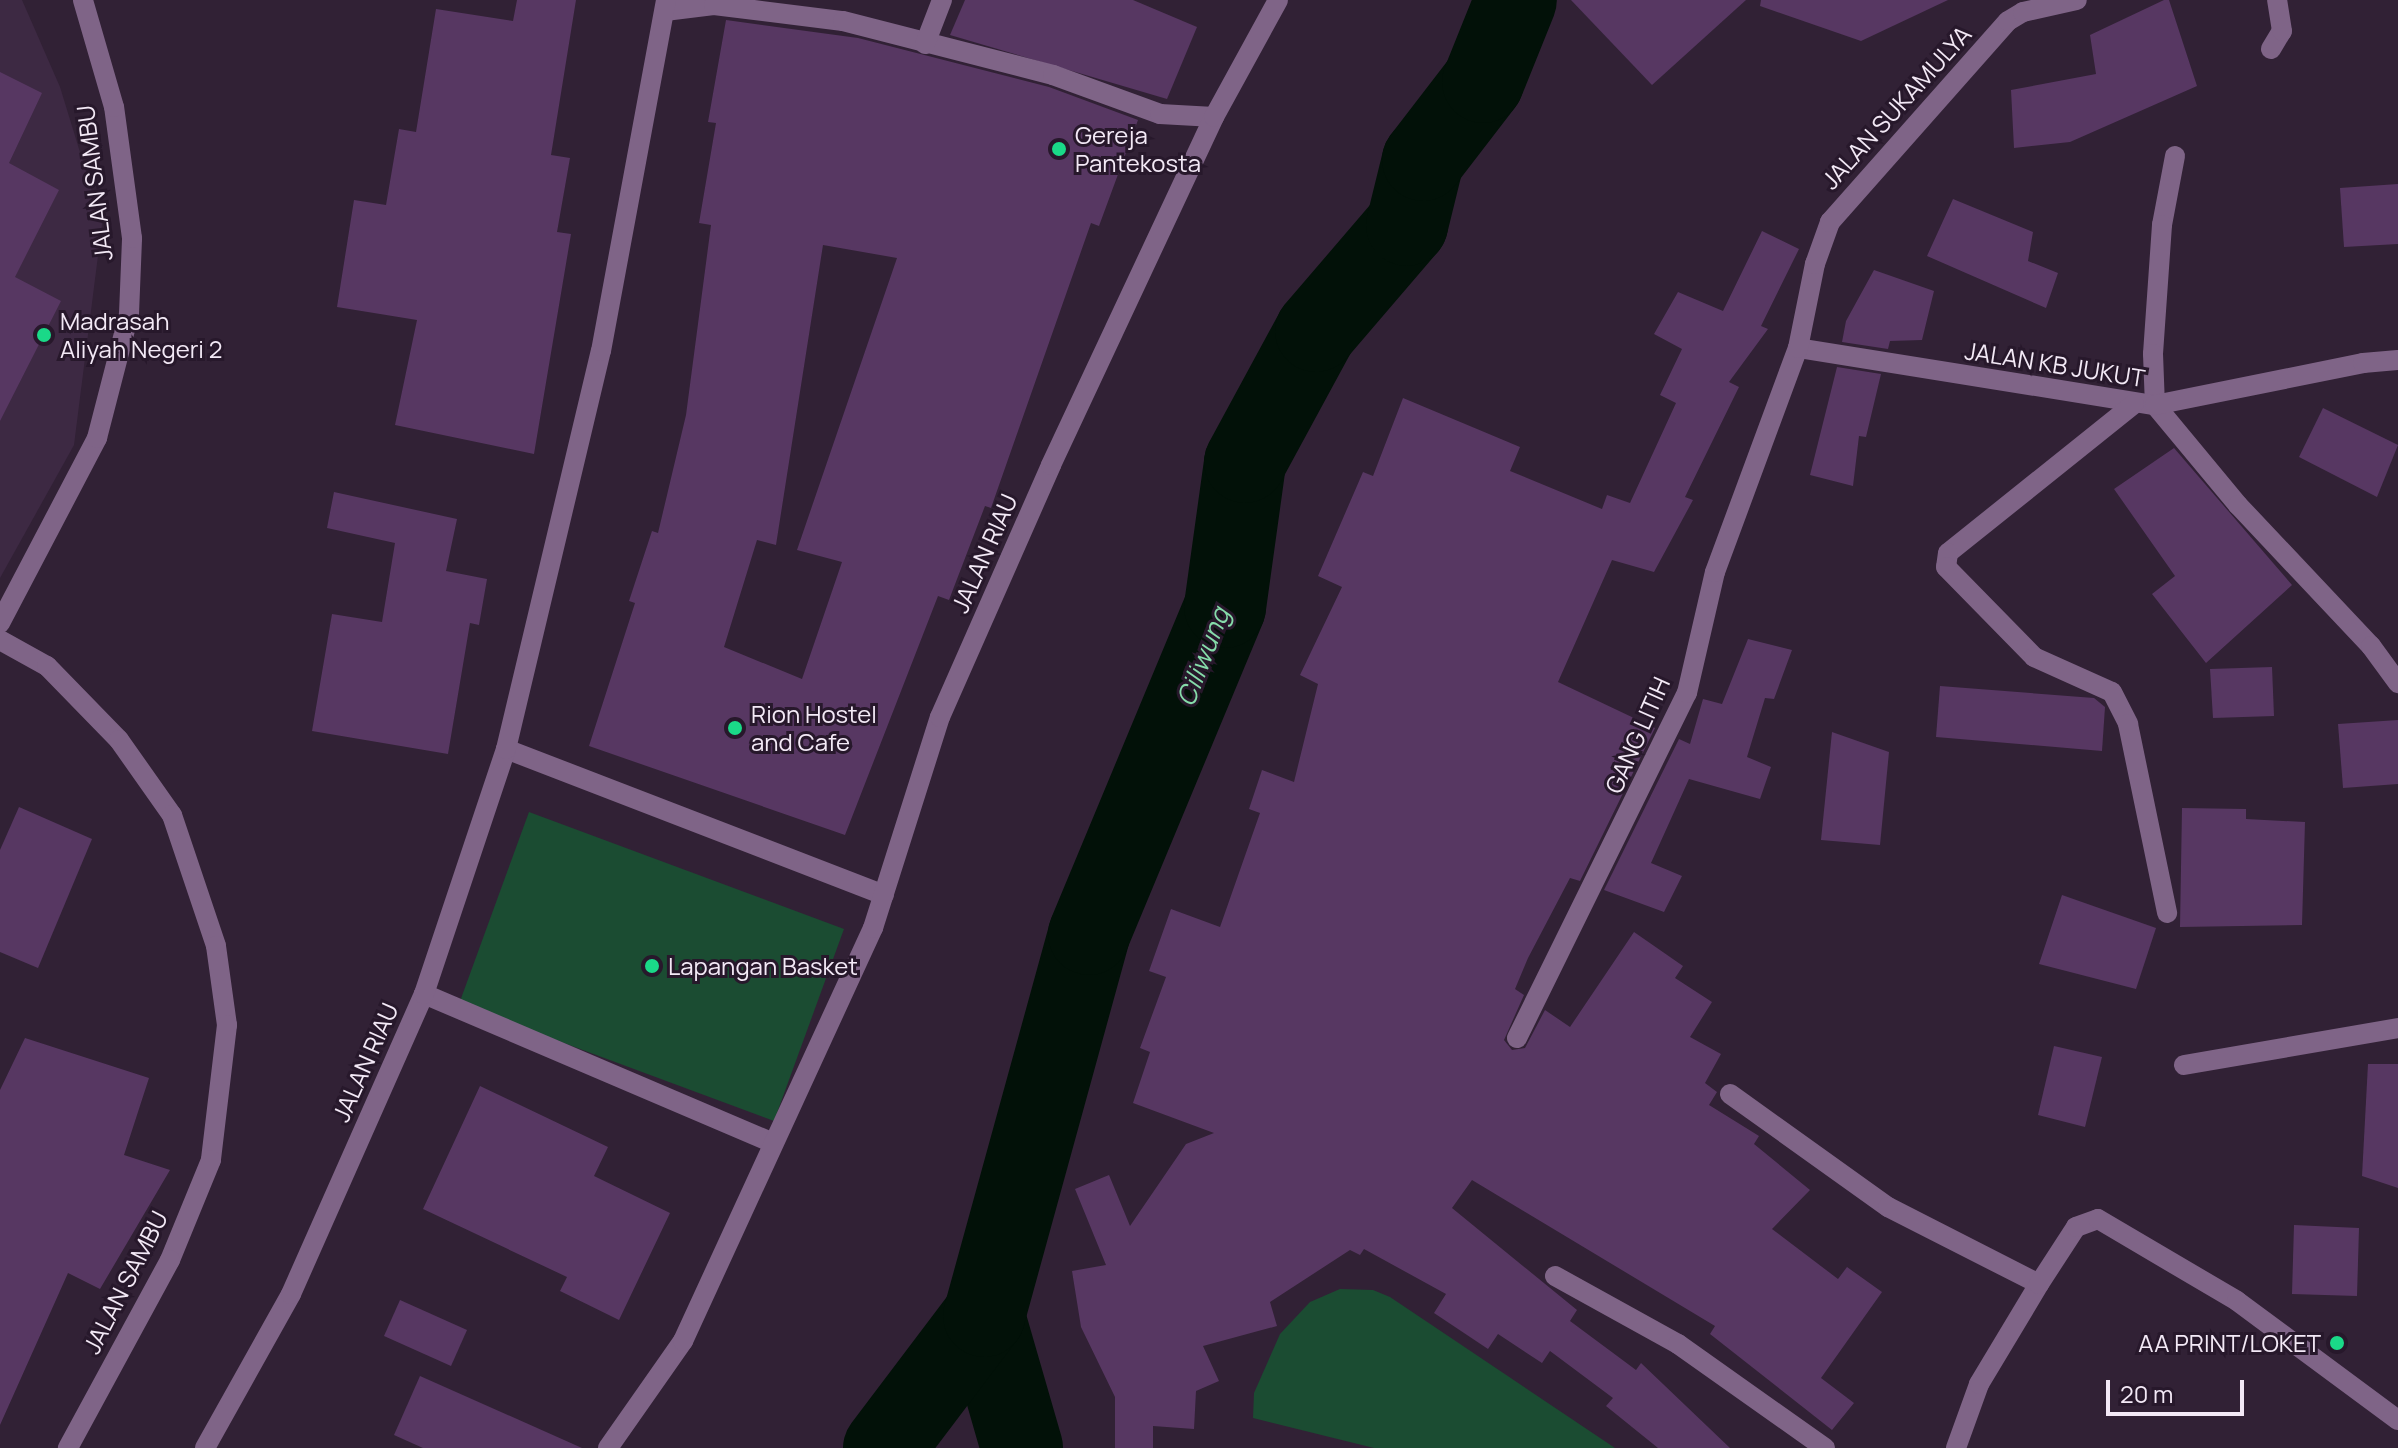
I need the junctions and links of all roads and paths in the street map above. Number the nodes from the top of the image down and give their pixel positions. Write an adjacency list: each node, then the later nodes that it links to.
1 (83, 0): 15 (street, JALAN SAMBU)
2 (942, 0): 7 (street)
3 (1278, 0): 9 (street, JALAN RIAU)
4 (2077, 0): 11 (street, JALAN SUKAMULYA)
5 (2277, 0): 8 (street)
6 (666, 5): 7 (street); 18 (street)
7 (925, 44): 9 (street)
8 (2271, 49)
9 (1214, 117): 19 (street, JALAN RIAU)
10 (2175, 156): 14 (street)
11 (1798, 348): 13 (street, JALAN KB JUKUT); 23 (street, GANG LITIH)
12 (2398, 360): 14 (street, JALAN KB JUKUT)
13 (2134, 404): 14 (street, JALAN KB JUKUT); 20 (street)
14 (2155, 405): 17 (street)
15 (0, 623)
16 (0, 640): 30 (street, JALAN SAMBU)
17 (2398, 683)
18 (506, 749): 19 (street); 21 (street)
19 (884, 895): 26 (street, JALAN RIAU)
20 (2167, 913)
21 (424, 994): 26 (street, JALAN RIAU); 31 (street, JALAN RIAU)
22 (2398, 1028): 24 (street)
23 (1517, 1038)
24 (2184, 1065)
25 (1730, 1094): 28 (street)
26 (773, 1143): 32 (street, JALAN RIAU)
27 (1555, 1276): 33 (street)
28 (2039, 1284): 29 (street); 34 (street)
29 (2398, 1420)
30 (68, 1448)
31 (205, 1448)
32 (608, 1448)
33 (1825, 1448)
34 (1956, 1448)

